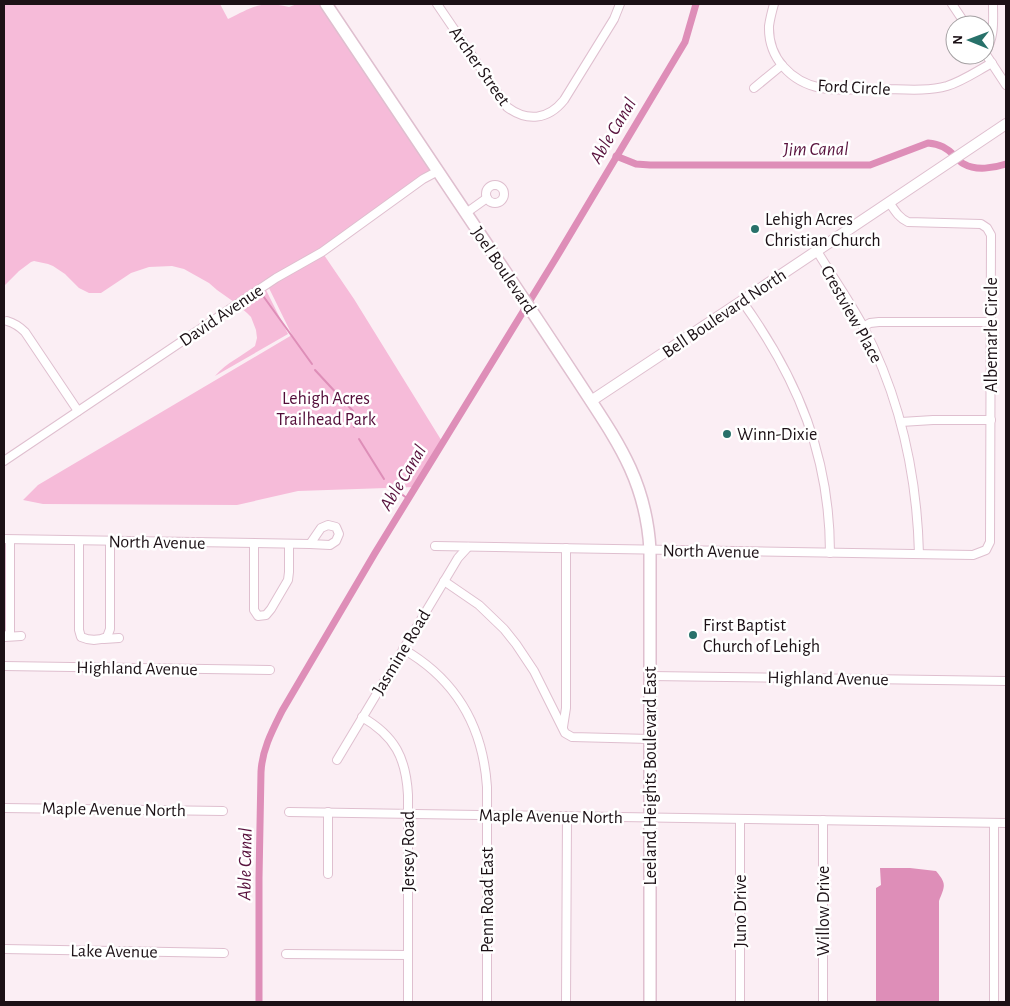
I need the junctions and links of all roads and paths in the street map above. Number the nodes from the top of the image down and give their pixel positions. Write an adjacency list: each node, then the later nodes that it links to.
1 (326, 4): 13 (main road, Joel Boulevard)
2 (437, 4): 3 (street, Archer Street)
3 (620, 4)
4 (774, 4): 7 (street, Ford Circle)
5 (952, 4): 6 (street)
6 (959, 15)
7 (782, 65): 8 (street, Ford Circle); 11 (street)
8 (988, 65)
9 (993, 65): 10 (street)
10 (1006, 85)
11 (754, 88)
12 (1006, 124): 15 (street, Bell Boulevard North)
13 (438, 171): 16 (main road, Joel Boulevard); 23 (street, David Avenue)
14 (487, 198): 16 (street)
15 (890, 202): 17 (street, Bell Boulevard North); 20 (street, Albemarle Circle)
16 (466, 213): 22 (main road, Joel Boulevard)
17 (817, 251): 18 (street, Bell Boulevard North); 21 (street, Crestview Place)
18 (742, 302): 22 (street, Bell Boulevard North); 38 (street)
19 (7, 321): 23 (street)
20 (991, 322): 21 (street); 24 (street, Albemarle Circle)
21 (863, 327): 25 (street, Crestview Place)
22 (591, 401): 36 (main road, Joel Boulevard)
23 (78, 411): 26 (street, David Avenue)
24 (990, 420): 25 (street); 37 (street, Albemarle Circle)
25 (901, 422): 39 (street, Crestview Place)
26 (4, 461)
27 (7, 540): 28 (street, North Avenue); 42 (street)
28 (79, 541): 29 (street, North Avenue); 43 (street)
29 (110, 541): 30 (street, North Avenue); 43 (street)
30 (254, 544): 31 (street, North Avenue); 31 (street)
31 (289, 544): 32 (street, North Avenue)
32 (310, 544)
33 (435, 546): 34 (street, North Avenue)
34 (468, 546): 35 (street, North Avenue); 40 (street, Jasmine Road)
35 (566, 548): 36 (street, North Avenue); 51 (street)
36 (650, 550): 38 (street, North Avenue); 48 (main road, Leeland Heights Boulevard East)
37 (986, 550): 39 (street, North Avenue)
38 (830, 553): 39 (street, North Avenue)
39 (919, 554)
40 (444, 581): 45 (street, Jasmine Road); 51 (street)
41 (21, 636): 42 (street)
42 (5, 637)
43 (104, 638): 44 (street)
44 (118, 638)
45 (403, 649): 50 (street, Jasmine Road); 59 (street, Penn Road East)
46 (4, 666): 47 (street, Highland Avenue)
47 (270, 670)
48 (650, 676): 49 (street, Highland Avenue); 52 (main road, Leeland Heights Boulevard East)
49 (1006, 681)
50 (362, 717): 53 (street, Jasmine Road); 58 (street, Jersey Road)
51 (563, 727): 52 (street)
52 (650, 740): 61 (main road, Leeland Heights Boulevard East)
53 (336, 760)
54 (4, 808): 55 (street, Maple Avenue North)
55 (223, 811)
56 (289, 812): 57 (street, Maple Avenue North)
57 (328, 812): 58 (street, Maple Avenue North); 66 (street)
58 (408, 814): 59 (street, Maple Avenue North); 70 (street, Jersey Road)
59 (487, 815): 60 (street, Maple Avenue North); 72 (street, Penn Road East)
60 (567, 816): 61 (street, Maple Avenue North); 73 (street)
61 (650, 818): 62 (street, Maple Avenue North); 74 (main road, Leeland Heights Boulevard East)
62 (740, 819): 63 (street, Maple Avenue North); 75 (street, Juno Drive)
63 (823, 820): 64 (street, Maple Avenue North); 76 (street, Willow Drive)
64 (994, 823): 65 (street, Maple Avenue North); 77 (street)
65 (1006, 823)
66 (328, 874)
67 (4, 949): 68 (street, Lake Avenue)
68 (224, 953)
69 (286, 954): 70 (street)
70 (408, 955): 71 (street, Jersey Road)
71 (408, 1002)
72 (487, 1002)
73 (566, 1002)
74 (650, 1002)
75 (740, 1002)
76 (823, 1002)
77 (994, 1002)

